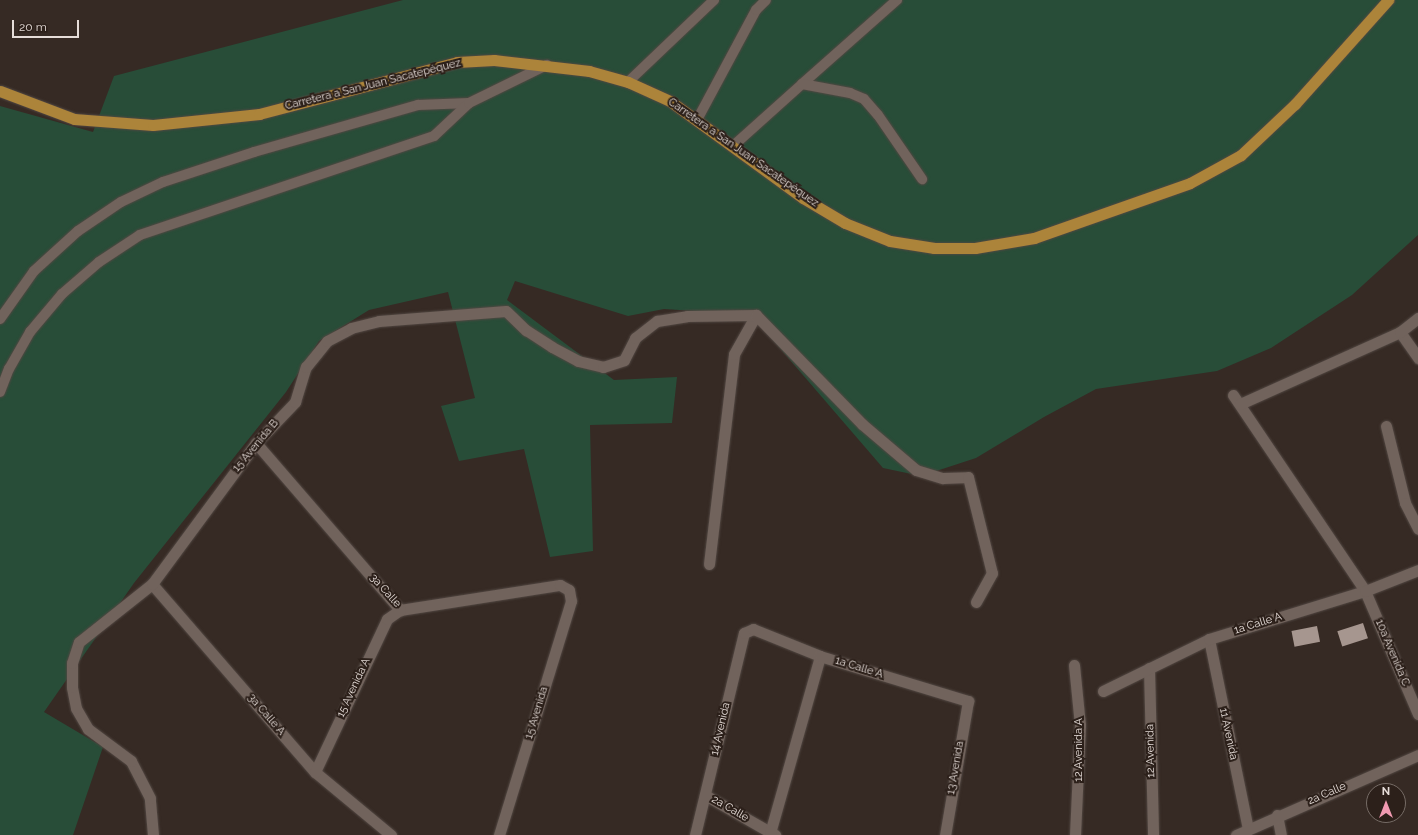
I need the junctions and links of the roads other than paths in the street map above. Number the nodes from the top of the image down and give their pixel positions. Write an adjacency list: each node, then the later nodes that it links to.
1 (714, 0): 6 (lane)
2 (766, 0): 10 (lane)
3 (897, 0): 7 (lane)
4 (1388, 0): 11 (main road, Carretera a San Juan Sacatepéquez)
5 (547, 65): 6 (main road, Carretera a San Juan Sacatepéquez); 8 (main road, Carretera a San Juan Sacatepéquez); 9 (lane)
6 (628, 82): 10 (main road, Carretera a San Juan Sacatepéquez)
7 (802, 84): 11 (lane); 12 (lane)
8 (0, 91)
9 (469, 103): 15 (lane); 18 (lane)
10 (697, 120): 11 (main road, Carretera a San Juan Sacatepéquez)
11 (733, 146)
12 (922, 179)
13 (756, 315): 20 (street, 15 Avenida B); 22 (street); 27 (street)
14 (1418, 318): 16 (street)
15 (0, 319)
16 (1400, 332): 17 (street); 26 (street, 10a Avenida C)
17 (1418, 358)
18 (0, 392)
19 (1386, 426): 21 (street)
20 (256, 443): 24 (street, 15 Avenida B); 28 (street, 3a Calle)
21 (1418, 528)
22 (710, 564)
23 (1418, 570): 26 (street, 1a Calle A)
24 (152, 584): 38 (street, 3a Calle A); 43 (street, 15 Avenida B)
25 (569, 590): 28 (street, 3a Calle); 45 (street, 15 Avenida)
26 (1365, 591): 30 (street, 1a Calle A); 36 (street, 10a Avenida C)
27 (976, 602)
28 (400, 610): 38 (street, 15 Avenida A)
29 (752, 629): 31 (street, 1a Calle A); 39 (street, 14 Avenida)
30 (1209, 639): 33 (street, 1a Calle A); 41 (street, 11 Avenida)
31 (820, 656): 35 (street, 1a Calle A); 42 (street)
32 (1074, 665): 48 (street, 12 Avenida A)
33 (1149, 668): 34 (street, 1a Calle A); 49 (street, 12 Avenida)
34 (1103, 691)
35 (968, 701): 47 (street, 13 Avenida)
36 (1418, 714)
37 (1418, 755): 40 (street, 2a Calle)
38 (315, 772): 44 (street, 3a Calle A)
39 (705, 795): 42 (street, 2a Calle); 46 (street, 14 Avenida)
40 (1277, 816): 41 (street, 2a Calle); 51 (street)
41 (1248, 829): 50 (street, 2a Calle)
42 (772, 834)
43 (154, 835)
44 (391, 835)
45 (499, 835)
46 (696, 835)
47 (945, 835)
48 (1075, 835)
49 (1153, 835)
50 (1236, 835)
51 (1281, 835)

